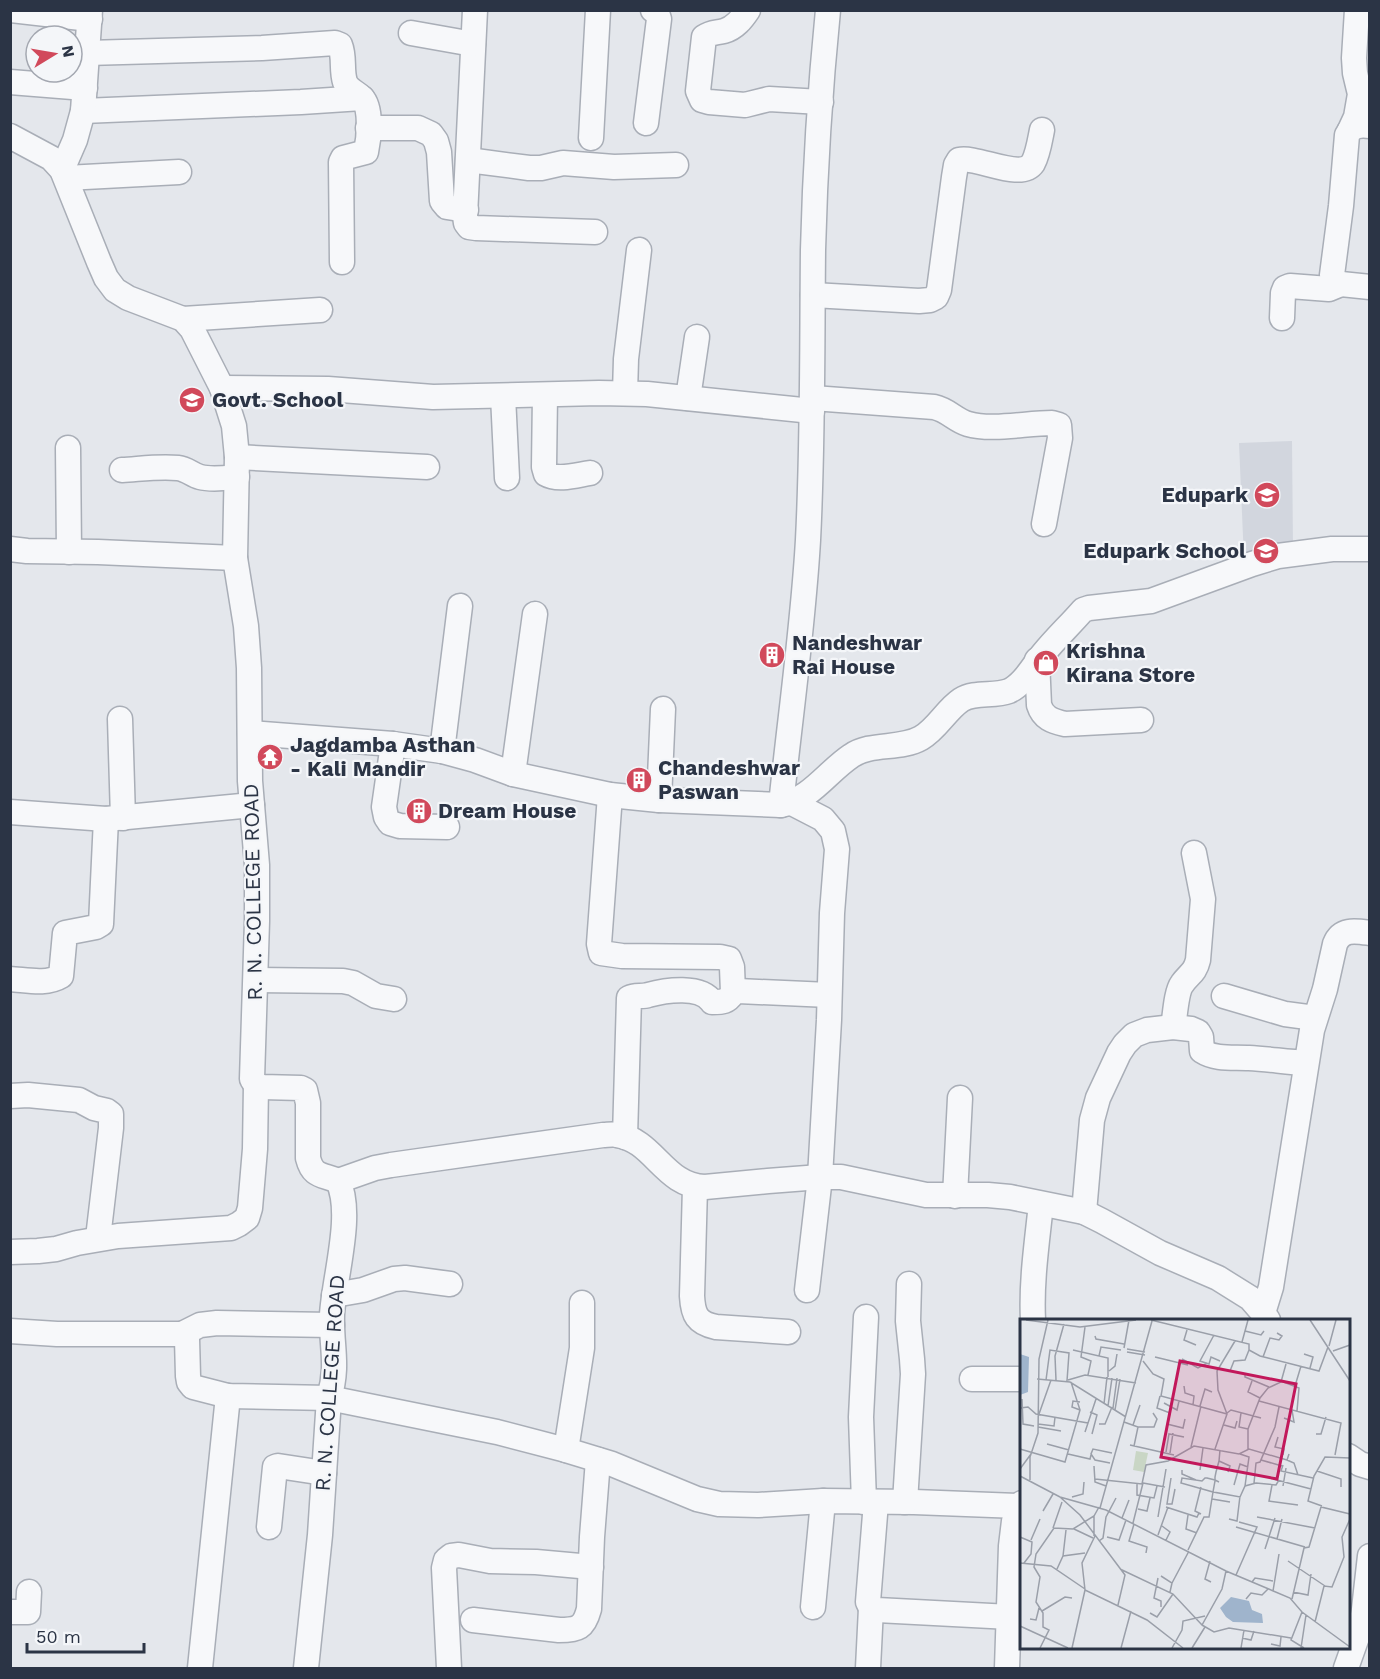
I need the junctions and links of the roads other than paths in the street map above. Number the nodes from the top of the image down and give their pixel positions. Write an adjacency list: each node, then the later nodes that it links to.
1 (11, 10): 8 (street)
2 (475, 10): 10 (street)
3 (598, 10): 21 (street)
4 (653, 10): 16 (street)
5 (748, 10): 15 (street)
6 (828, 10): 15 (street)
7 (1357, 10): 18 (street)
8 (90, 15): 11 (street)
9 (411, 33): 10 (street)
10 (473, 44): 22 (street)
11 (87, 53): 13 (street); 14 (street)
12 (10, 82): 14 (street)
13 (362, 98): 14 (street); 17 (street)
14 (84, 100): 25 (street)
15 (821, 102): 32 (street)
16 (646, 123)
17 (368, 128): 26 (street); 29 (street)
18 (1360, 128): 30 (street)
19 (1042, 130): 32 (street)
20 (10, 136): 25 (street)
21 (591, 138)
22 (468, 160): 23 (street); 26 (street)
23 (676, 165)
24 (179, 172): 25 (street)
25 (64, 174): 34 (street)
26 (466, 210): 27 (street)
27 (595, 232)
28 (639, 250): 38 (street)
29 (342, 262)
30 (1341, 284): 31 (street); 35 (street)
31 (1370, 287)
32 (813, 295): 42 (street)
33 (320, 310): 34 (street)
34 (183, 318): 37 (street, R. N. COLLEGE ROAD)
35 (1282, 318)
36 (698, 337): 41 (street)
37 (222, 388): 40 (street); 44 (street, R. N. COLLEGE ROAD)
38 (625, 393): 39 (street); 41 (street)
39 (545, 395): 40 (street); 47 (street)
40 (503, 396): 48 (street)
41 (688, 398): 42 (street)
42 (812, 405): 49 (street); 66 (street)
43 (68, 448): 52 (street)
44 (237, 467): 45 (street); 46 (street); 53 (street, R. N. COLLEGE ROAD)
45 (427, 467)
46 (122, 470)
47 (590, 473)
48 (507, 478)
49 (1044, 524)
50 (10, 549): 52 (street)
51 (1370, 549): 56 (street)
52 (69, 552): 53 (street)
53 (236, 558): 60 (street, R. N. COLLEGE ROAD)
54 (460, 606): 62 (street)
55 (535, 614): 63 (street)
56 (1038, 660): 59 (street); 66 (street)
57 (663, 709): 65 (street)
58 (120, 719): 69 (street)
59 (1141, 720)
60 (250, 733): 61 (street); 67 (street, R. N. COLLEGE ROAD)
61 (393, 744): 62 (street); 70 (street)
62 (442, 751): 63 (street)
63 (513, 774): 64 (street)
64 (610, 795): 65 (street); 73 (street)
65 (660, 800): 66 (street)
66 (787, 804): 78 (street)
67 (252, 805): 69 (street); 75 (street, R. N. COLLEGE ROAD)
68 (10, 812): 69 (street)
69 (114, 819): 74 (street)
70 (447, 827)
71 (1194, 853): 82 (street)
72 (1370, 933): 81 (street)
73 (656, 956): 76 (street); 77 (street)
74 (10, 979)
75 (256, 980): 80 (street); 84 (street, R. N. COLLEGE ROAD)
76 (654, 992): 77 (street); 87 (street)
77 (733, 993): 78 (street)
78 (829, 995): 88 (street)
79 (1224, 996): 81 (street)
80 (394, 999)
81 (1315, 1018): 83 (street)
82 (1173, 1027): 83 (street); 93 (street)
83 (1306, 1064): 102 (street)
84 (256, 1085): 89 (street); 94 (street, R. N. COLLEGE ROAD)
85 (10, 1096): 94 (street)
86 (960, 1098): 91 (street)
87 (625, 1137): 89 (street); 90 (street)
88 (820, 1177): 90 (street); 91 (street); 98 (street)
89 (338, 1181): 99 (street, R. N. COLLEGE ROAD)
90 (695, 1187): 106 (street)
91 (955, 1196): 92 (street)
92 (1041, 1204): 93 (street); 103 (street)
93 (1084, 1212): 102 (street)
94 (98, 1238): 95 (street)
95 (10, 1252)
96 (450, 1284): 99 (street)
97 (909, 1284): 119 (street)
98 (807, 1290)
99 (334, 1295): 104 (street, R. N. COLLEGE ROAD)
100 (582, 1303): 112 (street)
101 (866, 1317): 118 (street)
102 (1265, 1317)
103 (1033, 1319)
104 (332, 1325): 107 (street); 111 (street, R. N. COLLEGE ROAD)
105 (10, 1331): 107 (street)
106 (788, 1332)
107 (182, 1334): 110 (street)
108 (972, 1379): 109 (street)
109 (1020, 1379)
110 (228, 1396): 111 (street); 130 (street)
111 (329, 1398): 112 (street); 116 (street, R. N. COLLEGE ROAD)
112 (566, 1450): 114 (street)
113 (1350, 1457): 115 (street)
114 (598, 1460): 117 (street); 123 (street)
115 (1370, 1467)
116 (324, 1473): 121 (street); 131 (street, R. N. COLLEGE ROAD)
117 (823, 1501): 118 (street); 125 (street)
118 (870, 1502): 119 (street); 126 (street)
119 (905, 1502): 120 (street)
120 (1020, 1504): 128 (street)
121 (268, 1527)
122 (1370, 1556): 135 (street)
123 (591, 1567): 129 (street); 132 (street)
124 (29, 1592): 127 (street)
125 (813, 1607)
126 (871, 1608): 128 (street); 133 (street)
127 (10, 1612)
128 (1010, 1617): 134 (street)
129 (472, 1620)
130 (200, 1668)
131 (306, 1668)
132 (449, 1668)
133 (868, 1668)
134 (1007, 1668)
135 (1346, 1668)

